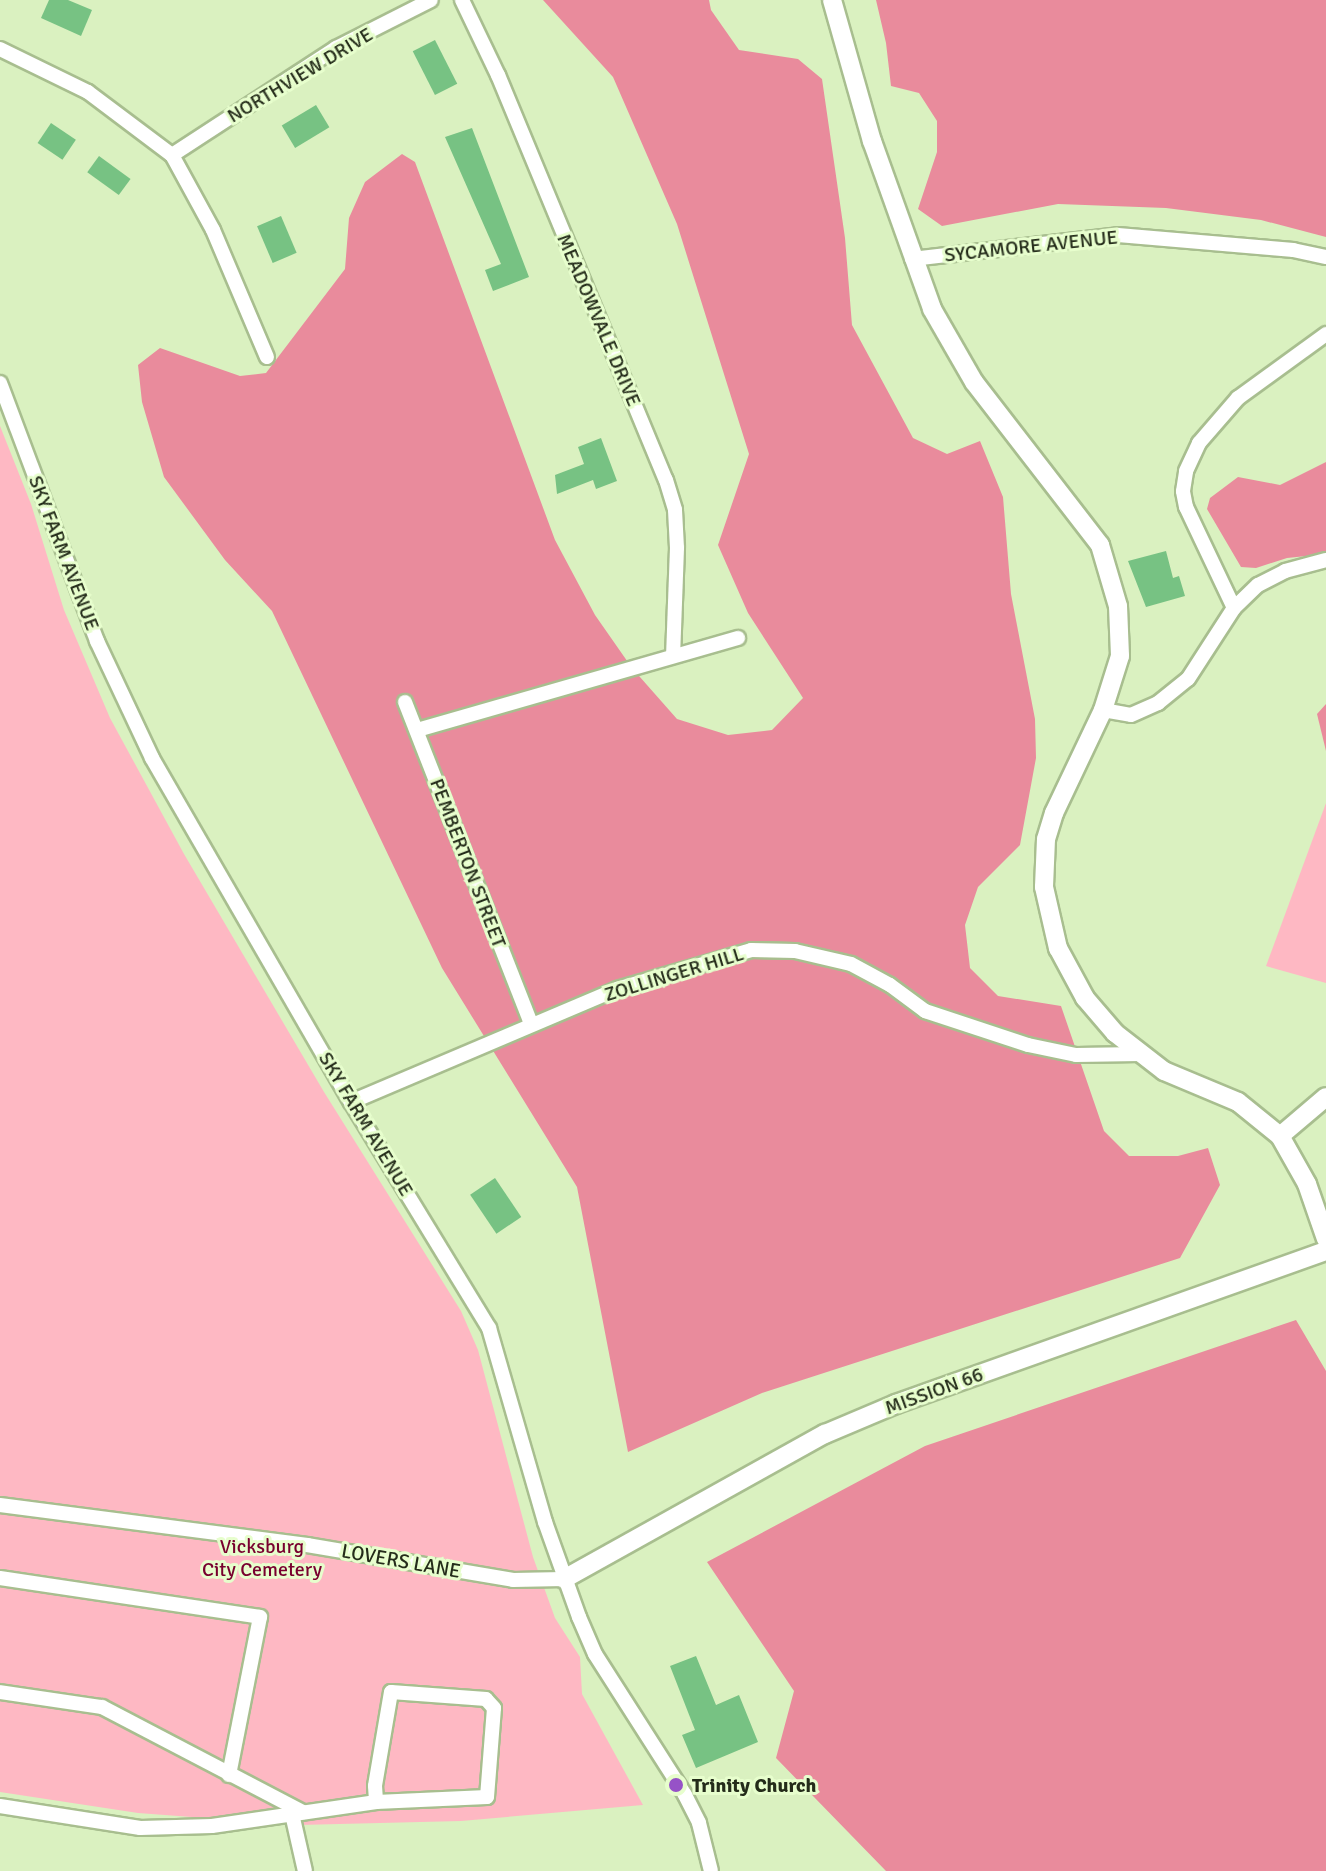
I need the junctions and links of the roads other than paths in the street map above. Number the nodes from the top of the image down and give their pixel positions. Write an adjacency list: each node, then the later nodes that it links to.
1 (431, 0): 5 (street, NORTHVIEW DRIVE)
2 (462, 0): 14 (street, MEADOWVALE DRIVE)
3 (832, 0): 7 (street)
4 (0, 49): 5 (street)
5 (172, 155): 9 (street)
6 (1326, 257): 7 (street, SYCAMORE AVENUE)
7 (912, 259): 16 (street)
8 (1326, 334): 12 (street)
9 (267, 357)
10 (0, 383): 21 (street, SKY FARM AVENUE)
11 (1326, 560): 12 (street)
12 (1234, 608): 16 (street)
13 (738, 638): 14 (street)
14 (673, 655): 17 (street)
15 (405, 702): 17 (street, PEMBERTON STREET)
16 (1103, 710): 19 (street)
17 (417, 730): 18 (street, PEMBERTON STREET)
18 (531, 1024): 19 (street, ZOLLINGER HILL); 21 (street, ZOLLINGER HILL)
19 (1140, 1054): 22 (street)
20 (1326, 1097): 22 (street)
21 (351, 1102): 27 (street, SKY FARM AVENUE)
22 (1280, 1136): 23 (street)
23 (1326, 1239)
24 (1326, 1251): 27 (street, MISSION 66)
25 (0, 1505): 27 (street, LOVERS LANE)
26 (0, 1578): 29 (street)
27 (564, 1579): 34 (street, SKY FARM AVENUE)
28 (0, 1692): 29 (street)
29 (229, 1775): 32 (street)
30 (376, 1802): 30 (street); 32 (street)
31 (0, 1806): 32 (street)
32 (298, 1813): 33 (street)
33 (305, 1871)
34 (711, 1871)

